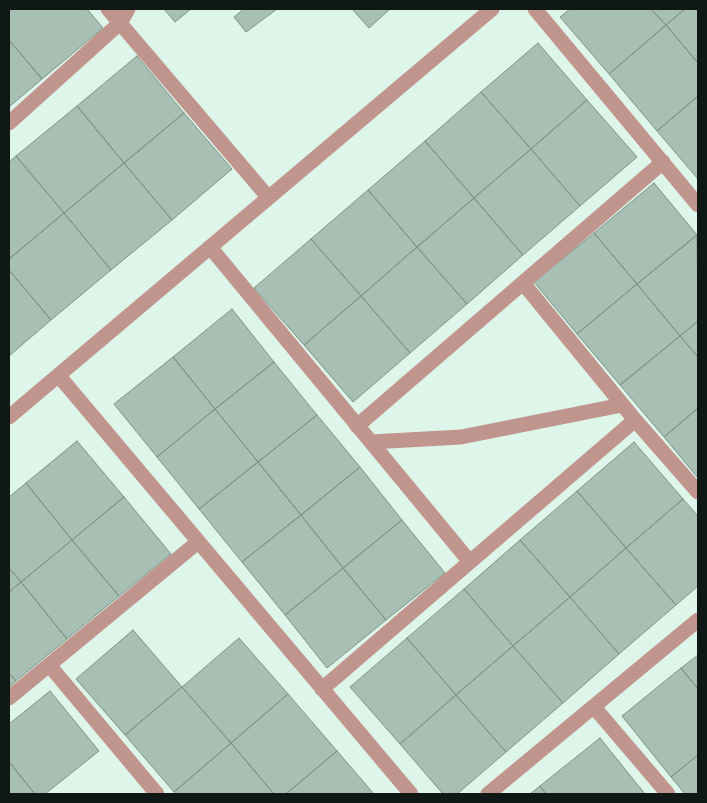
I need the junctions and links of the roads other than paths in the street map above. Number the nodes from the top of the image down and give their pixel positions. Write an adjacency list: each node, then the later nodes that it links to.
1 (108, 9): 5 (street)
2 (128, 9): 5 (street)
3 (492, 9): 8 (street)
4 (534, 9): 7 (street)
5 (120, 23): 6 (street); 8 (street)
6 (9, 123)
7 (663, 162): 9 (street); 11 (street)
8 (268, 197): 10 (street)
9 (698, 205)
10 (210, 247): 12 (street); 16 (street)
11 (523, 283): 13 (street); 16 (street)
12 (59, 376): 14 (street); 19 (street)
13 (622, 404): 15 (street); 17 (street)
14 (9, 418)
15 (635, 420): 18 (street); 20 (street)
16 (357, 426): 17 (street)
17 (371, 442): 20 (street)
18 (698, 492)
19 (198, 542): 22 (street); 23 (street)
20 (470, 562): 23 (street)
21 (698, 620): 25 (street)
22 (50, 666): 24 (street); 26 (street)
23 (322, 689): 27 (street)
24 (9, 698)
25 (594, 707): 28 (street); 29 (street)
26 (157, 794)
27 (411, 794)
28 (488, 794)
29 (668, 794)

